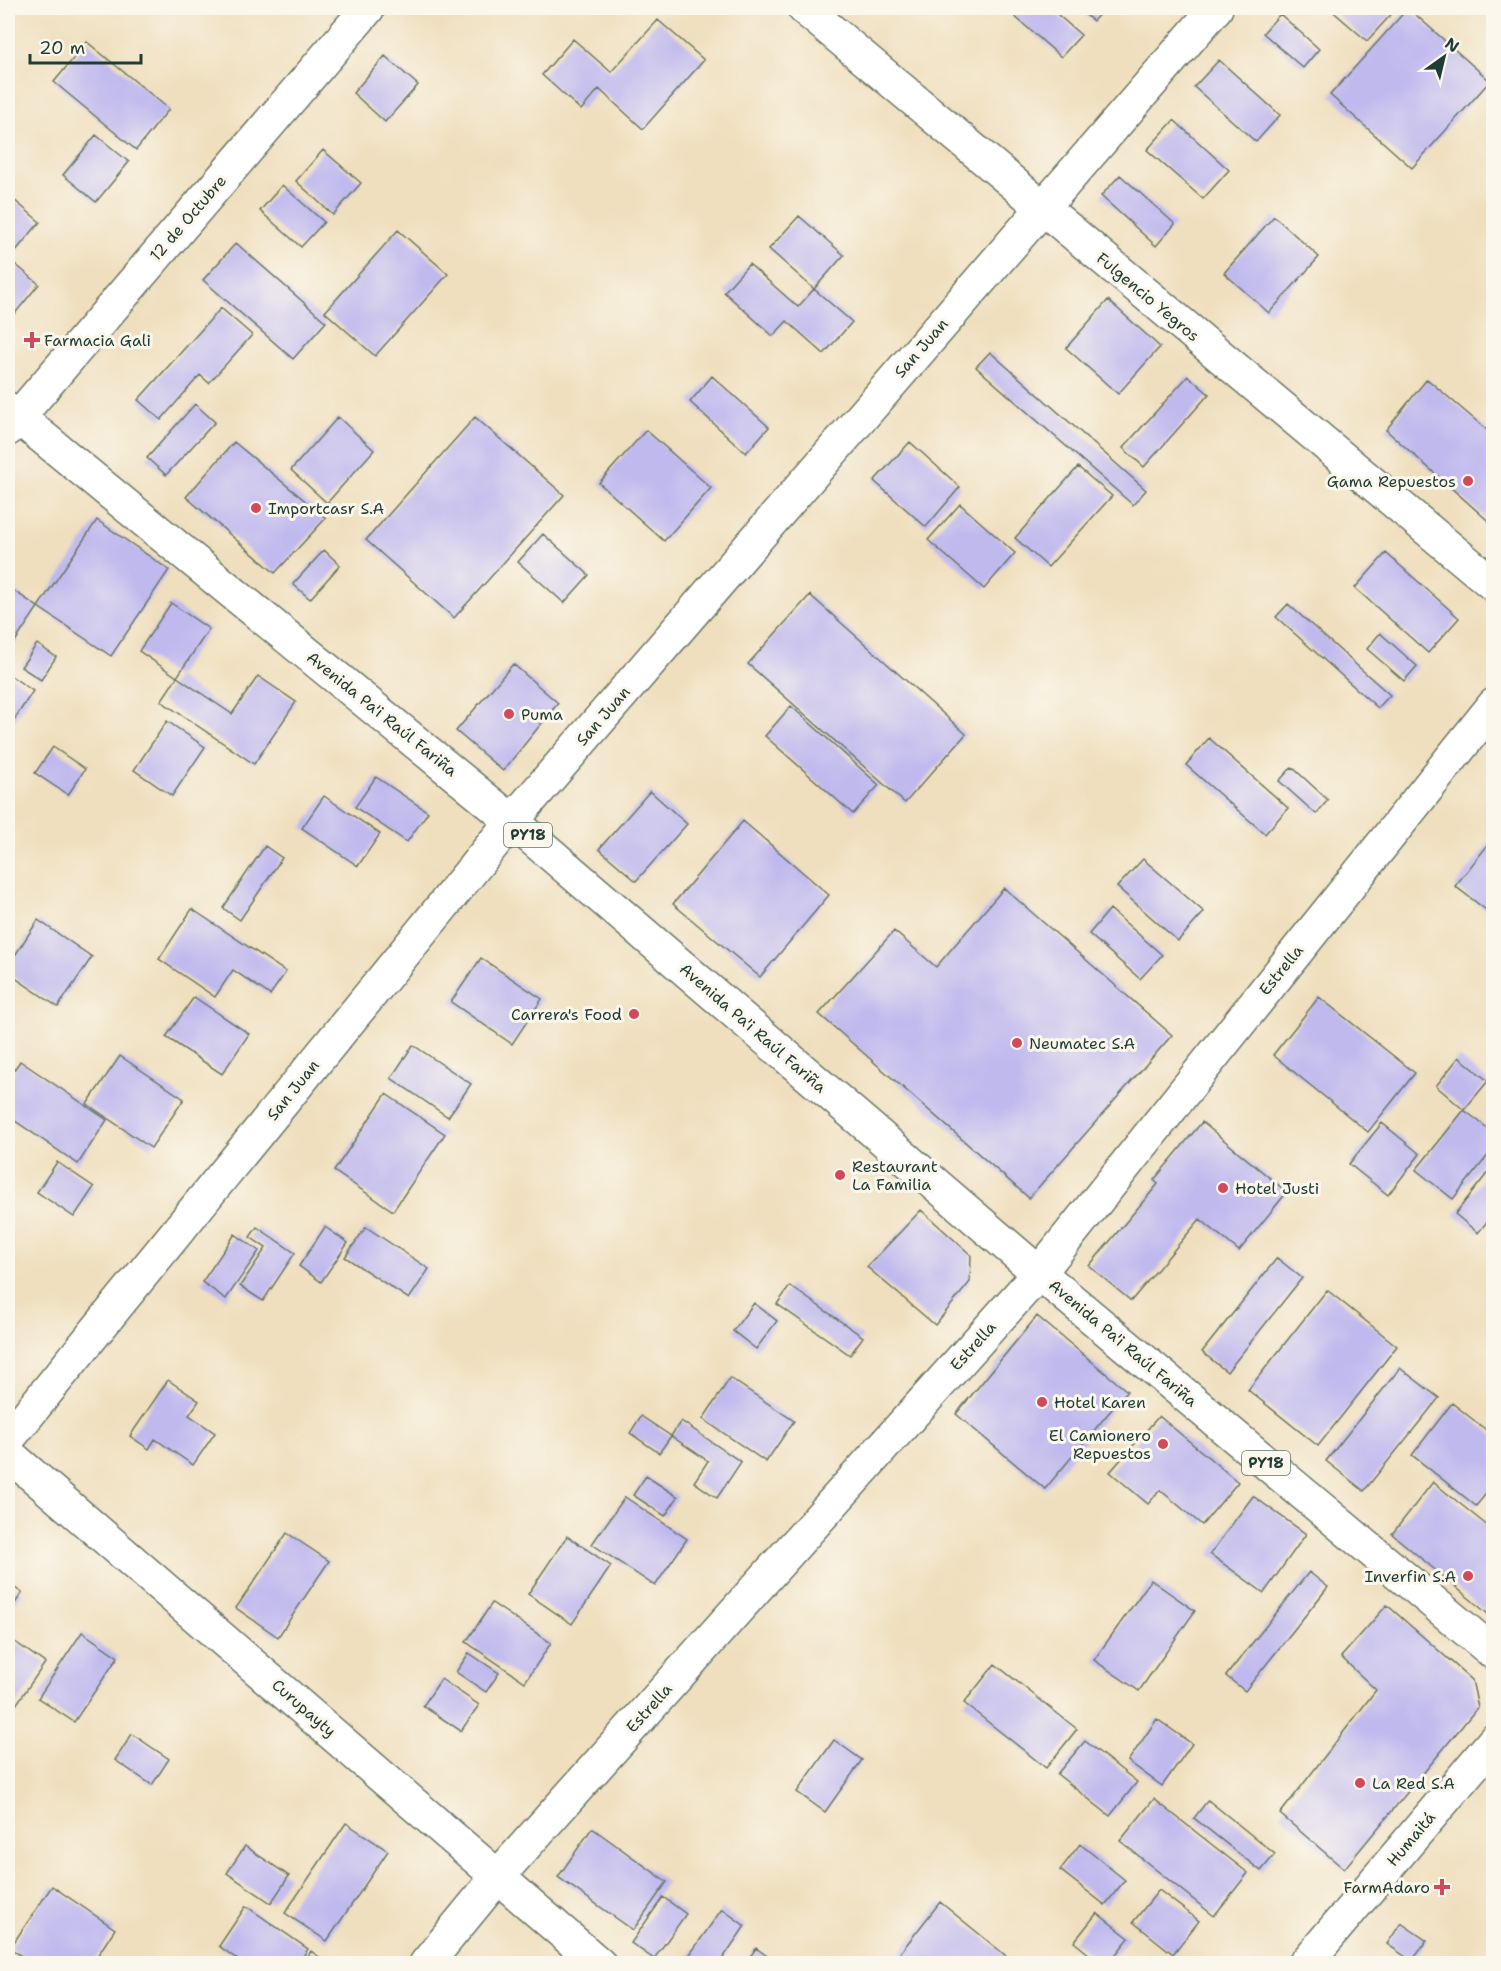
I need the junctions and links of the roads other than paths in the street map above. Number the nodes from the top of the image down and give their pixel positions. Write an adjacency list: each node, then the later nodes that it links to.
1 (368, 8): 5 (main road, 12 de Octubre)
2 (804, 8): 4 (main road, Fulgencio Yegros)
3 (1216, 8): 4 (main road, San Juan)
4 (1042, 208): 6 (main road, Fulgencio Yegros); 8 (main road, San Juan)
5 (11, 418): 8 (main road, Avenida Pa'i Raúl Fariña / PY18)
6 (1494, 585)
7 (1494, 705): 9 (main road, Estrella)
8 (512, 821): 9 (main road, Avenida Pa'i Raúl Fariña / PY18); 10 (main road, San Juan)
9 (1039, 1273): 12 (main road, Avenida Pa'i Raúl Fariña / PY18); 14 (main road, Estrella)
10 (8, 1439)
11 (8, 1454): 14 (main road, Curupayty)
12 (1494, 1653)
13 (1494, 1742): 17 (main road, Humaitá)
14 (499, 1875): 15 (main road, Estrella); 16 (main road, Curupayty)
15 (426, 1964)
16 (598, 1964)
17 (1305, 1964)

